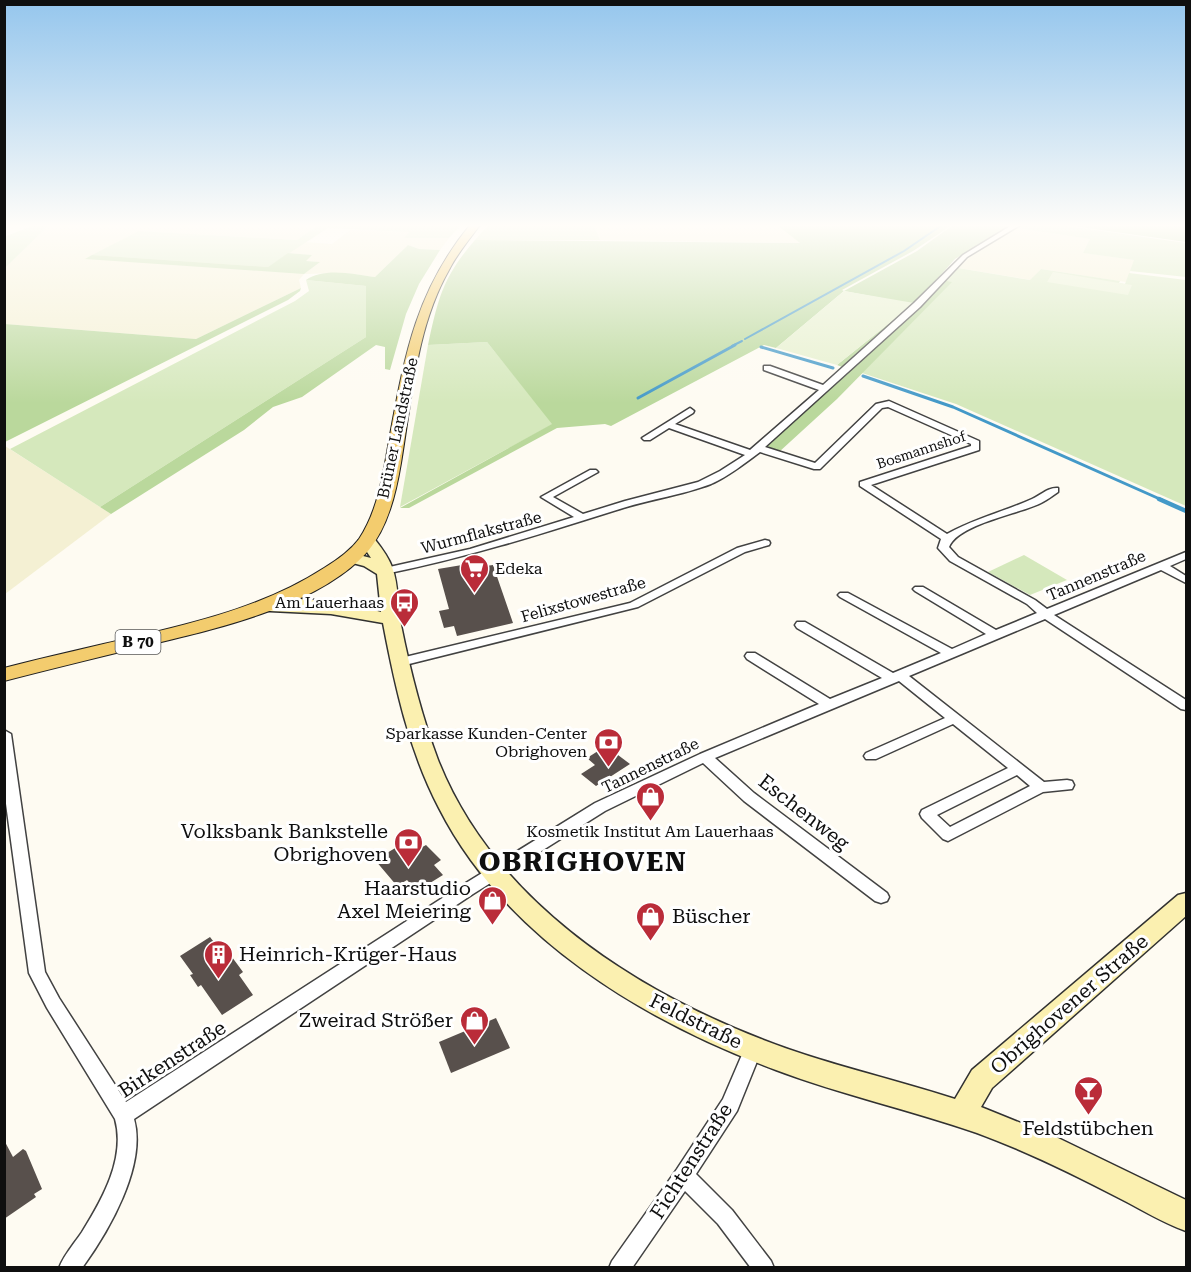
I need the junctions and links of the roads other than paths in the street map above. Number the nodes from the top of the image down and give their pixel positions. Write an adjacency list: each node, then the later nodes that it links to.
1 (435, 284): 13 (main road, Brüner Landstraße / B 70)
2 (937, 284): 4 (street, Wurmflakstraße)
3 (767, 368): 4 (street)
4 (825, 389): 8 (street, Wurmflakstraße)
5 (690, 411): 6 (street)
6 (668, 425): 7 (street); 8 (street)
7 (647, 438)
8 (755, 451): 11 (street, Wurmflakstraße); 12 (street, Bosmannshof)
9 (593, 472): 11 (street, Wurmflakstraße)
10 (1054, 490): 12 (street)
11 (583, 518): 18 (street, Wurmflakstraße)
12 (947, 538): 23 (street, Tannenstraße)
13 (367, 540): 16 (main road, Brüner Landstraße / B 70); 18 (street, Feldstraße)
14 (765, 543): 29 (street, Felixstowestraße)
15 (1186, 555): 17 (street, Tannenstraße)
16 (351, 558): 18 (street); 22 (main road, Brüner Landstraße / B 70)
17 (1161, 566): 19 (street, Tannenstraße); 23 (street, Tannenstraße)
18 (385, 571): 24 (street, Feldstraße)
19 (1186, 580)
20 (919, 589): 26 (street)
21 (844, 595): 27 (street)
22 (270, 606): 24 (street); 30 (main road, Brüner Landstraße / B 70)
23 (1045, 615): 26 (street, Tannenstraße); 33 (street, Tannenstraße)
24 (391, 620): 29 (street, Feldstraße)
25 (801, 625): 31 (street)
26 (996, 635): 27 (street, Tannenstraße)
27 (952, 654): 31 (street, Tannenstraße)
28 (751, 656): 32 (street)
29 (401, 662): 41 (street, Feldstraße)
30 (4, 675)
31 (897, 677): 32 (street, Tannenstraße); 34 (street)
32 (830, 705): 37 (street, Tannenstraße)
33 (1186, 706)
34 (954, 719): 36 (street); 38 (street)
35 (4, 734): 46 (street, Birkenstraße)
36 (871, 756)
37 (705, 757): 41 (street, Tannenstraße); 42 (street, Eschenweg)
38 (1018, 770): 40 (street); 40 (street)
39 (1067, 785): 40 (street)
40 (1041, 787)
41 (494, 875): 44 (street, Feldstraße); 46 (street, Birkenstraße)
42 (881, 897)
43 (1186, 902): 45 (street, Obrighovener Straße)
44 (753, 1049): 45 (street, Feldstraße); 47 (street, Fichtenstraße)
45 (962, 1114): 48 (street, Feldstraße)
46 (123, 1115): 49 (street)
47 (684, 1176): 50 (street, Fichtenstraße); 51 (street)
48 (1186, 1216)
49 (69, 1268)
50 (619, 1268)
51 (764, 1268)

